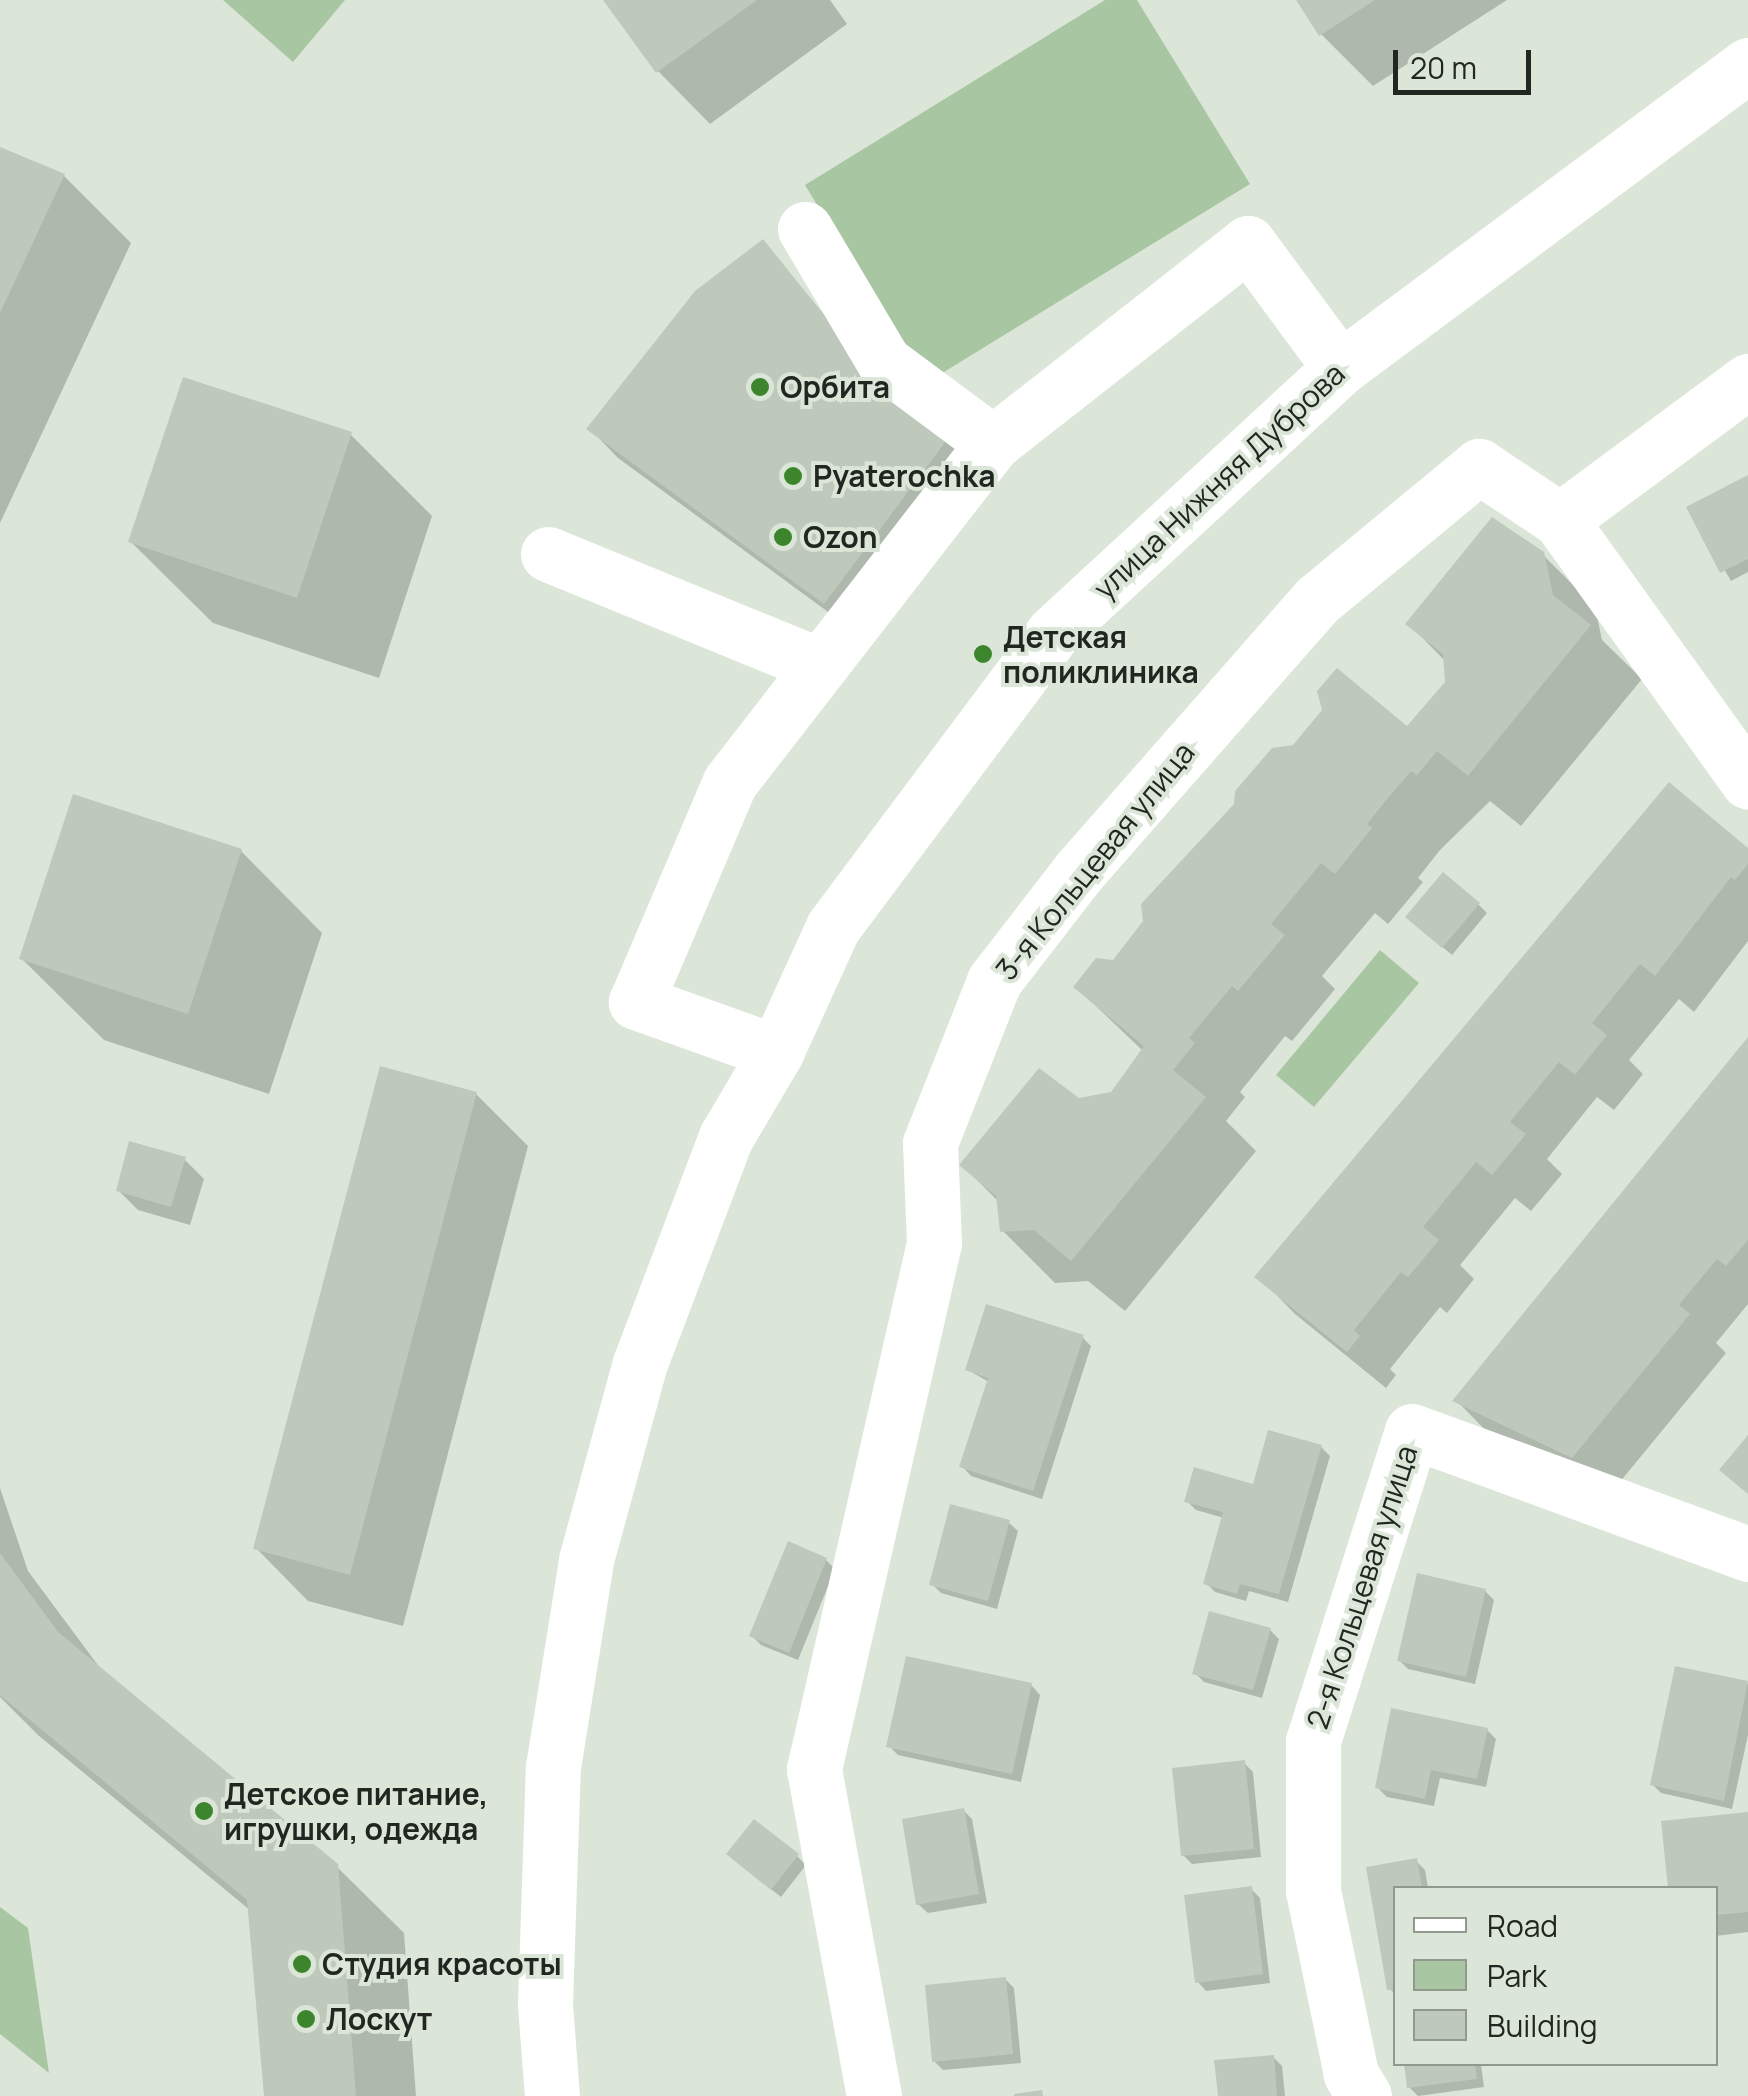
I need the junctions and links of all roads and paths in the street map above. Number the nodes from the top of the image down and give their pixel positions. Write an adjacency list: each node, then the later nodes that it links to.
1 (1748, 64): 3 (street, улица Нижняя Дуброва)
2 (805, 228): 5 (street)
3 (1340, 368): 5 (street); 10 (street, улица Нижняя Дуброва)
4 (1748, 381): 6 (street)
5 (993, 443): 8 (street)
6 (1560, 520): 9 (street); 13 (street, 3-я Кольцевая улица)
7 (548, 554): 8 (street)
8 (818, 665): 10 (street)
9 (1748, 782)
10 (776, 1052): 12 (street, улица Нижняя Дуброва)
11 (1748, 1554): 14 (street, 2-я Кольцевая улица)
12 (552, 2096)
13 (874, 2096)
14 (1364, 2096)

